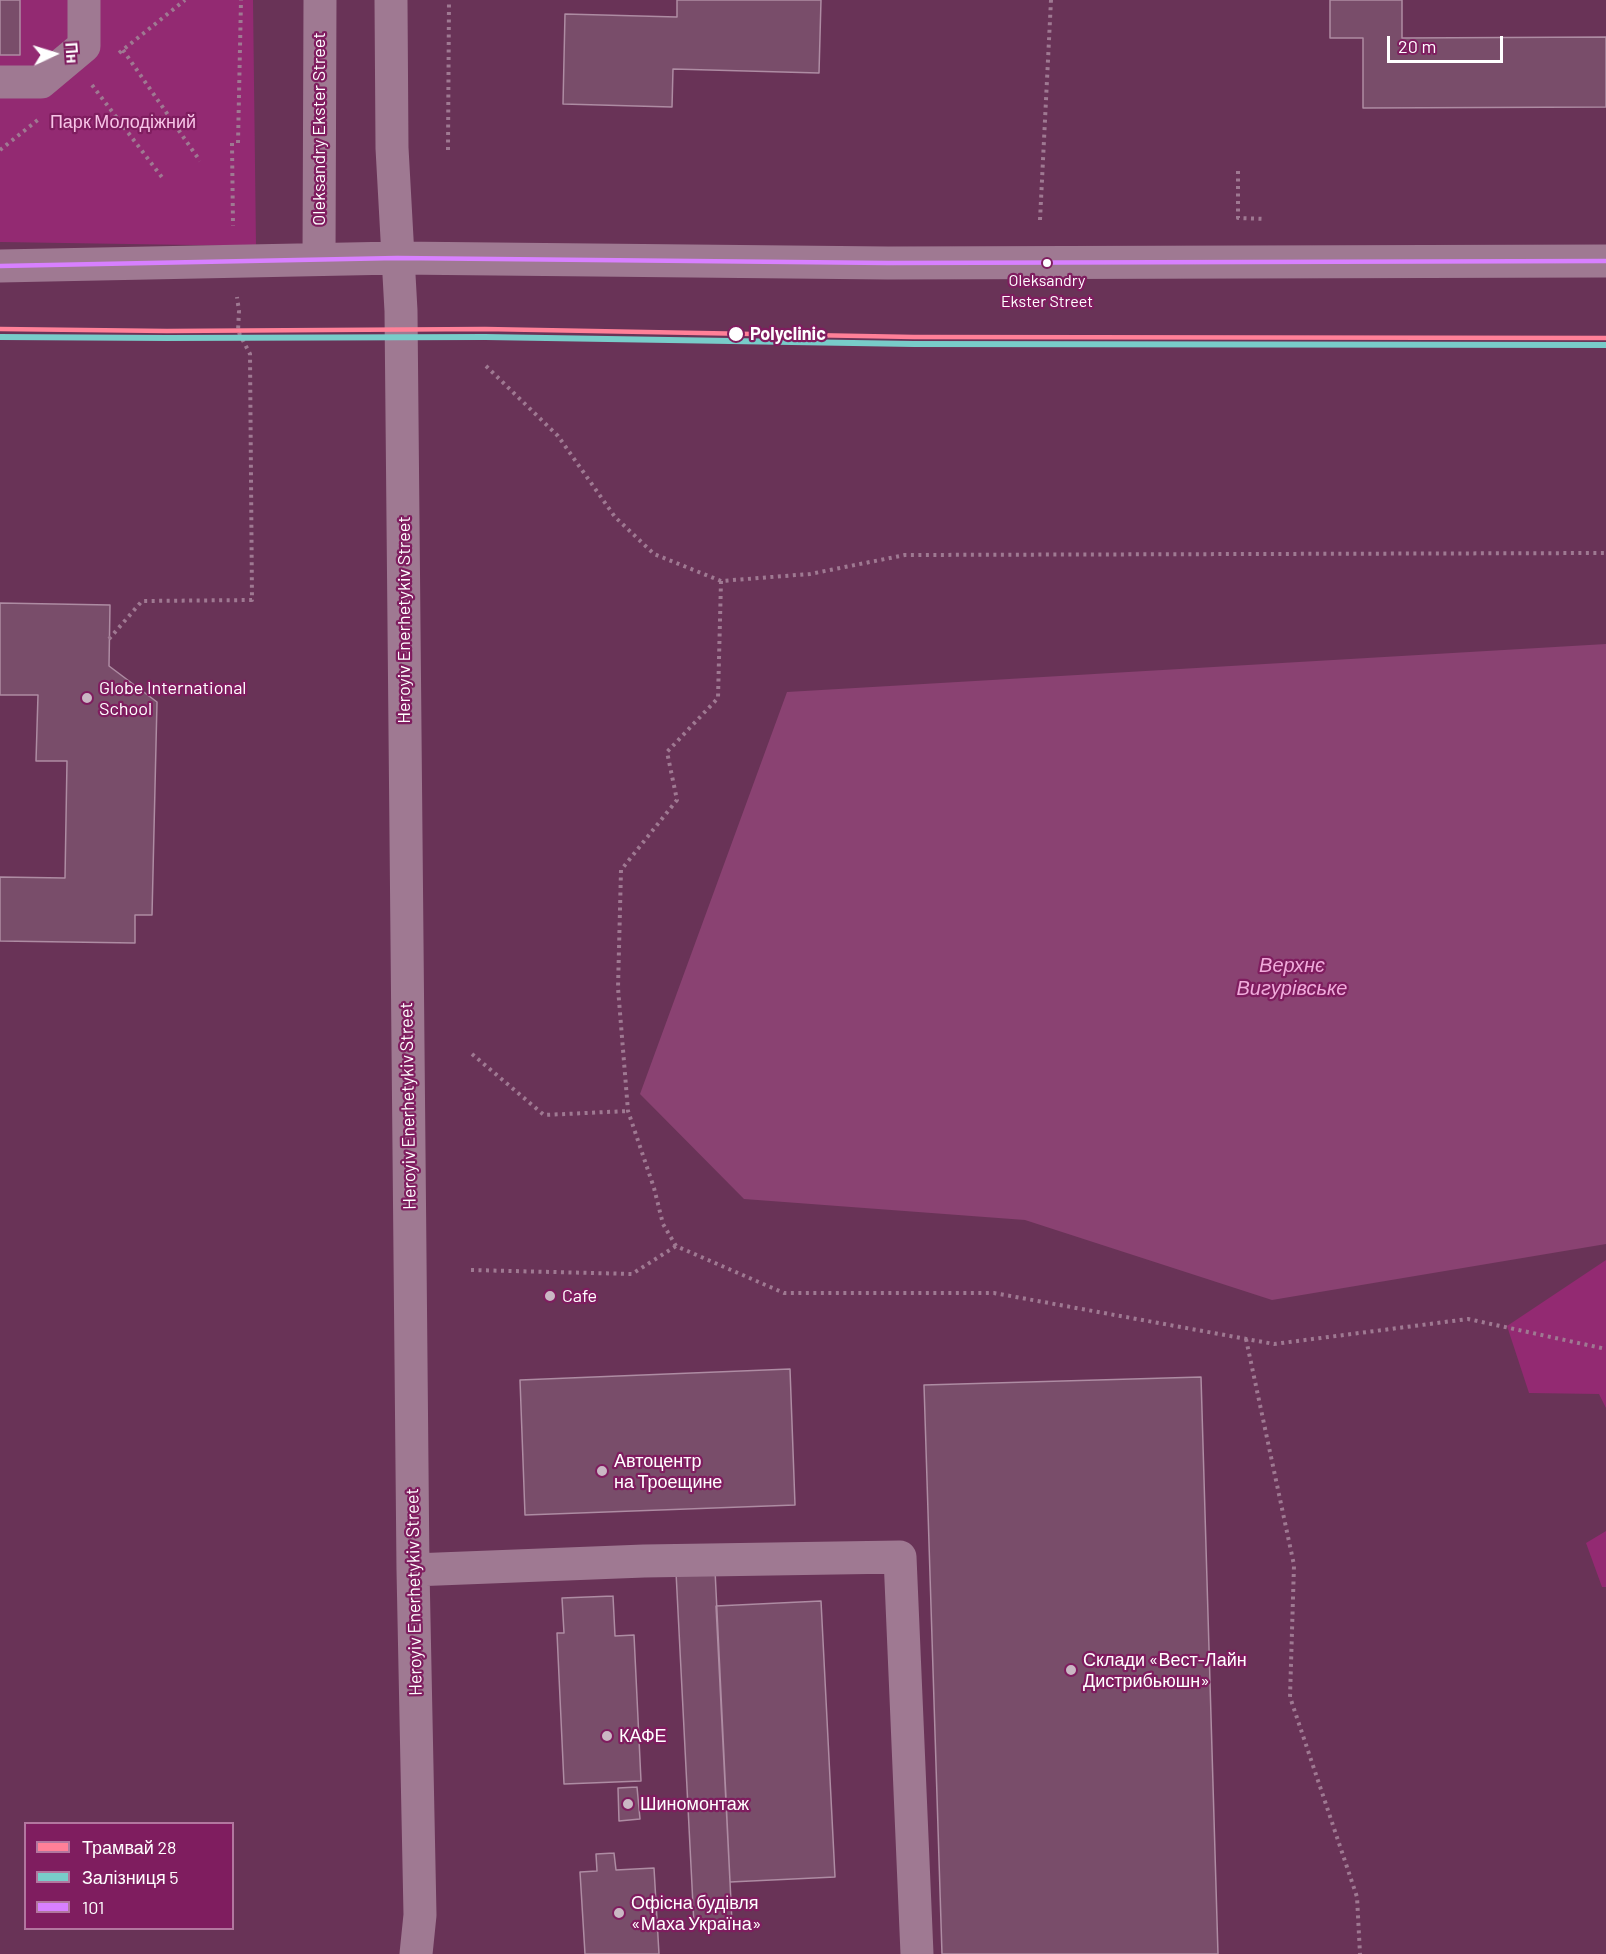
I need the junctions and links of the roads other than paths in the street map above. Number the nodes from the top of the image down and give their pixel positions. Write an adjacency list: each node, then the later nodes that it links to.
1 (84, 0): 4 (street)
2 (320, 0): 6 (street, Oleksandry Ekster Street)
3 (391, 0): 5 (street)
4 (0, 82)
5 (397, 258): 6 (street); 7 (street); 9 (street, Heroyiv Enerhetykiv Street)
6 (319, 259): 8 (street)
7 (1606, 261)
8 (0, 266)
9 (413, 1570): 10 (street, Heroyiv Enerhetykiv Street); 11 (street)
10 (416, 1954)
11 (917, 1954)

